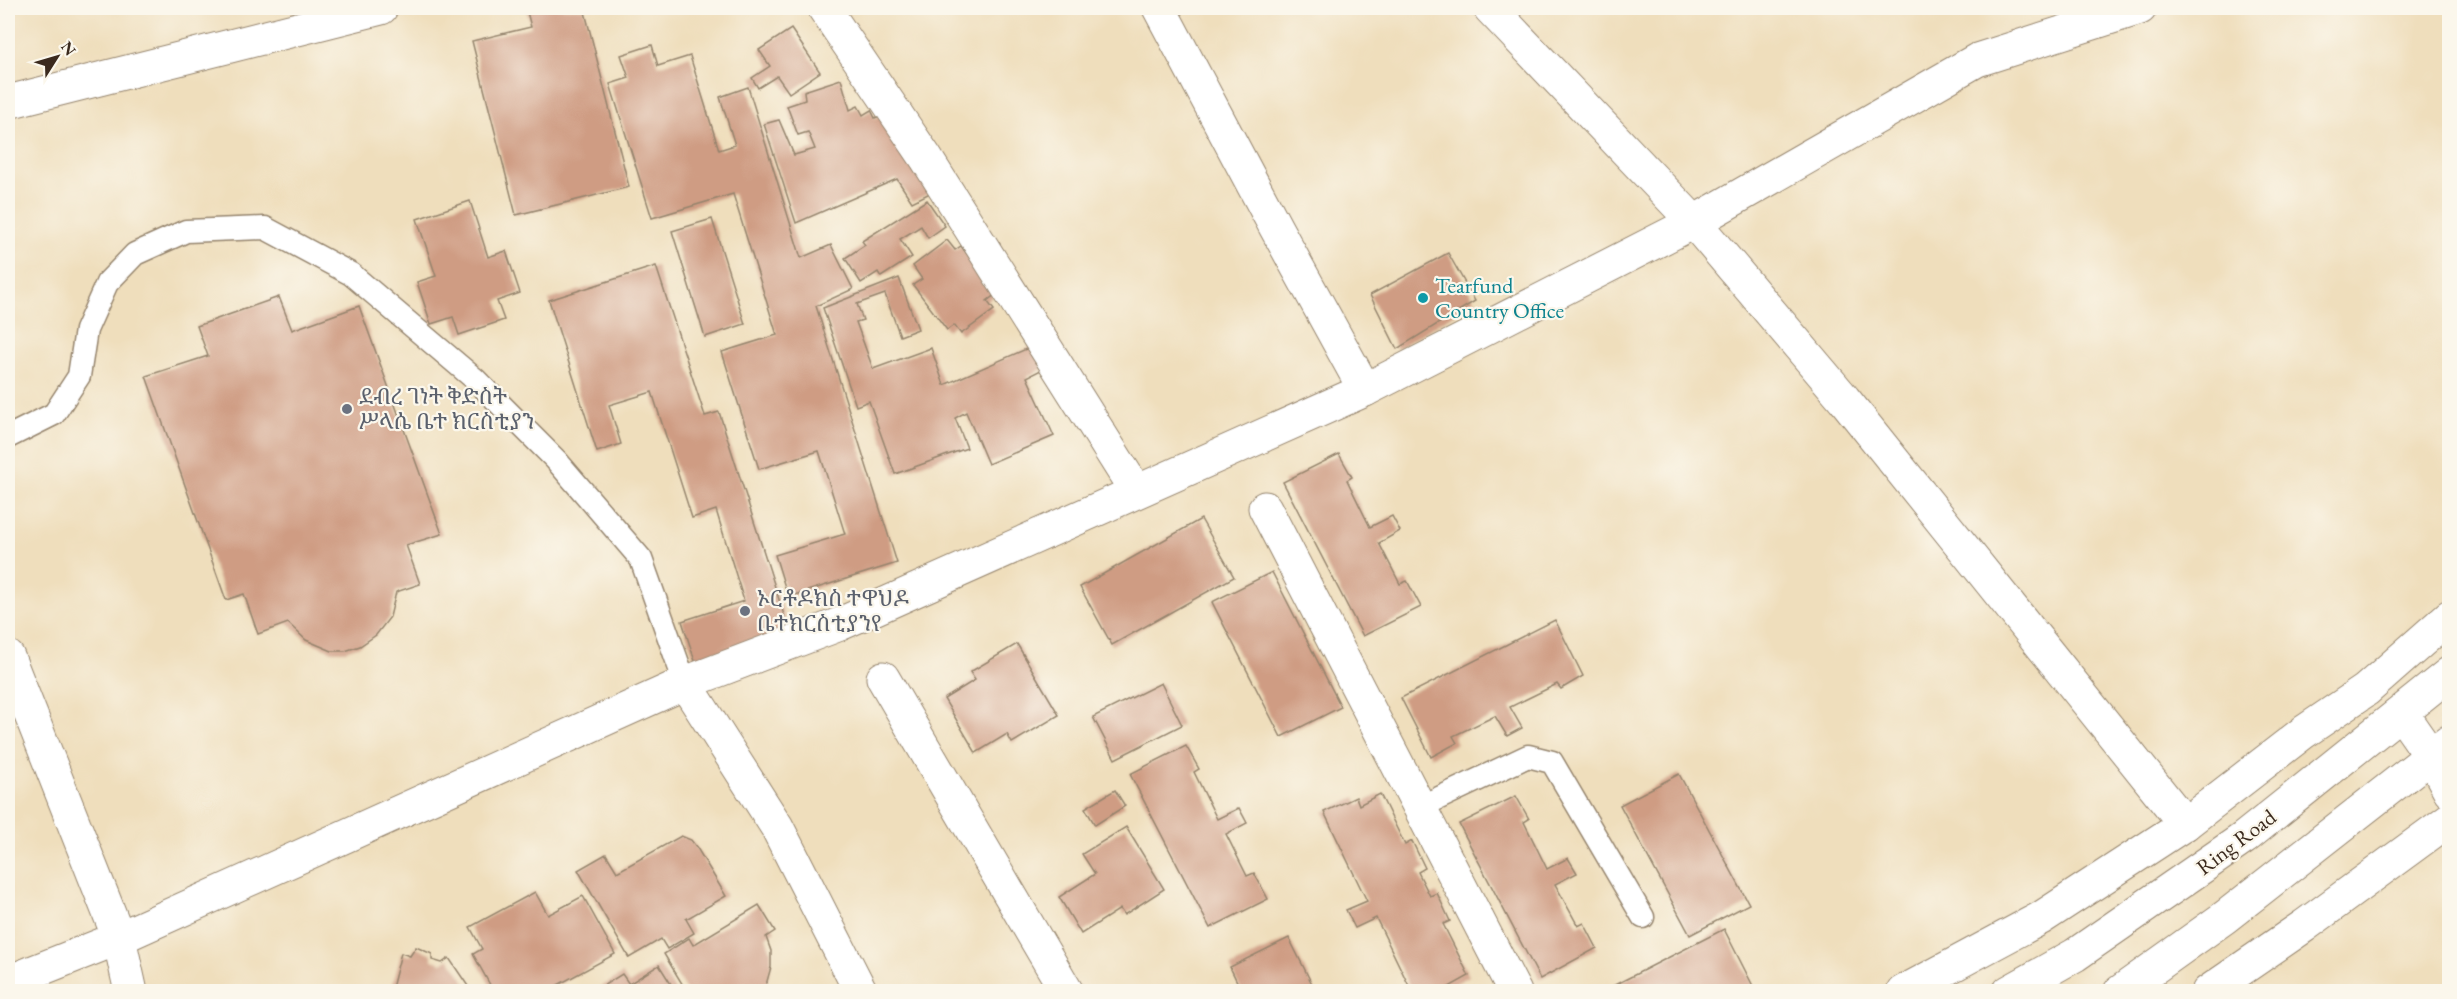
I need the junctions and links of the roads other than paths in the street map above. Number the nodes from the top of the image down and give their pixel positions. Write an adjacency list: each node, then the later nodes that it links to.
1 (381, 8): 6 (main road)
2 (824, 8): 10 (main road)
3 (1159, 8): 8 (main road)
4 (1490, 8): 7 (main road)
5 (2140, 8): 7 (main road)
6 (8, 102)
7 (1694, 222): 8 (main road); 22 (main road)
8 (1365, 390): 10 (main road)
9 (8, 437): 16 (lane)
10 (1136, 491): 16 (main road)
11 (1265, 508): 20 (main road)
12 (2450, 616): 22 (main road)
13 (8, 657): 24 (main road)
14 (2450, 673): 17 (main road, Ring Road)
15 (883, 678): 28 (main road)
16 (685, 684): 24 (main road); 27 (main road)
17 (2402, 713): 18 (main road); 31 (main road, Ring Road)
18 (2440, 748): 19 (main road); 32 (main road)
19 (2450, 791)
20 (1418, 808): 23 (lane); 29 (main road)
21 (2450, 819): 33 (main road)
22 (2185, 824): 30 (main road)
23 (1643, 917)
24 (119, 938): 25 (main road); 26 (main road)
25 (8, 982)
26 (131, 992)
27 (861, 992)
28 (1067, 992)
29 (1515, 992)
30 (1903, 992)
31 (2009, 992)
32 (2120, 992)
33 (2208, 992)

